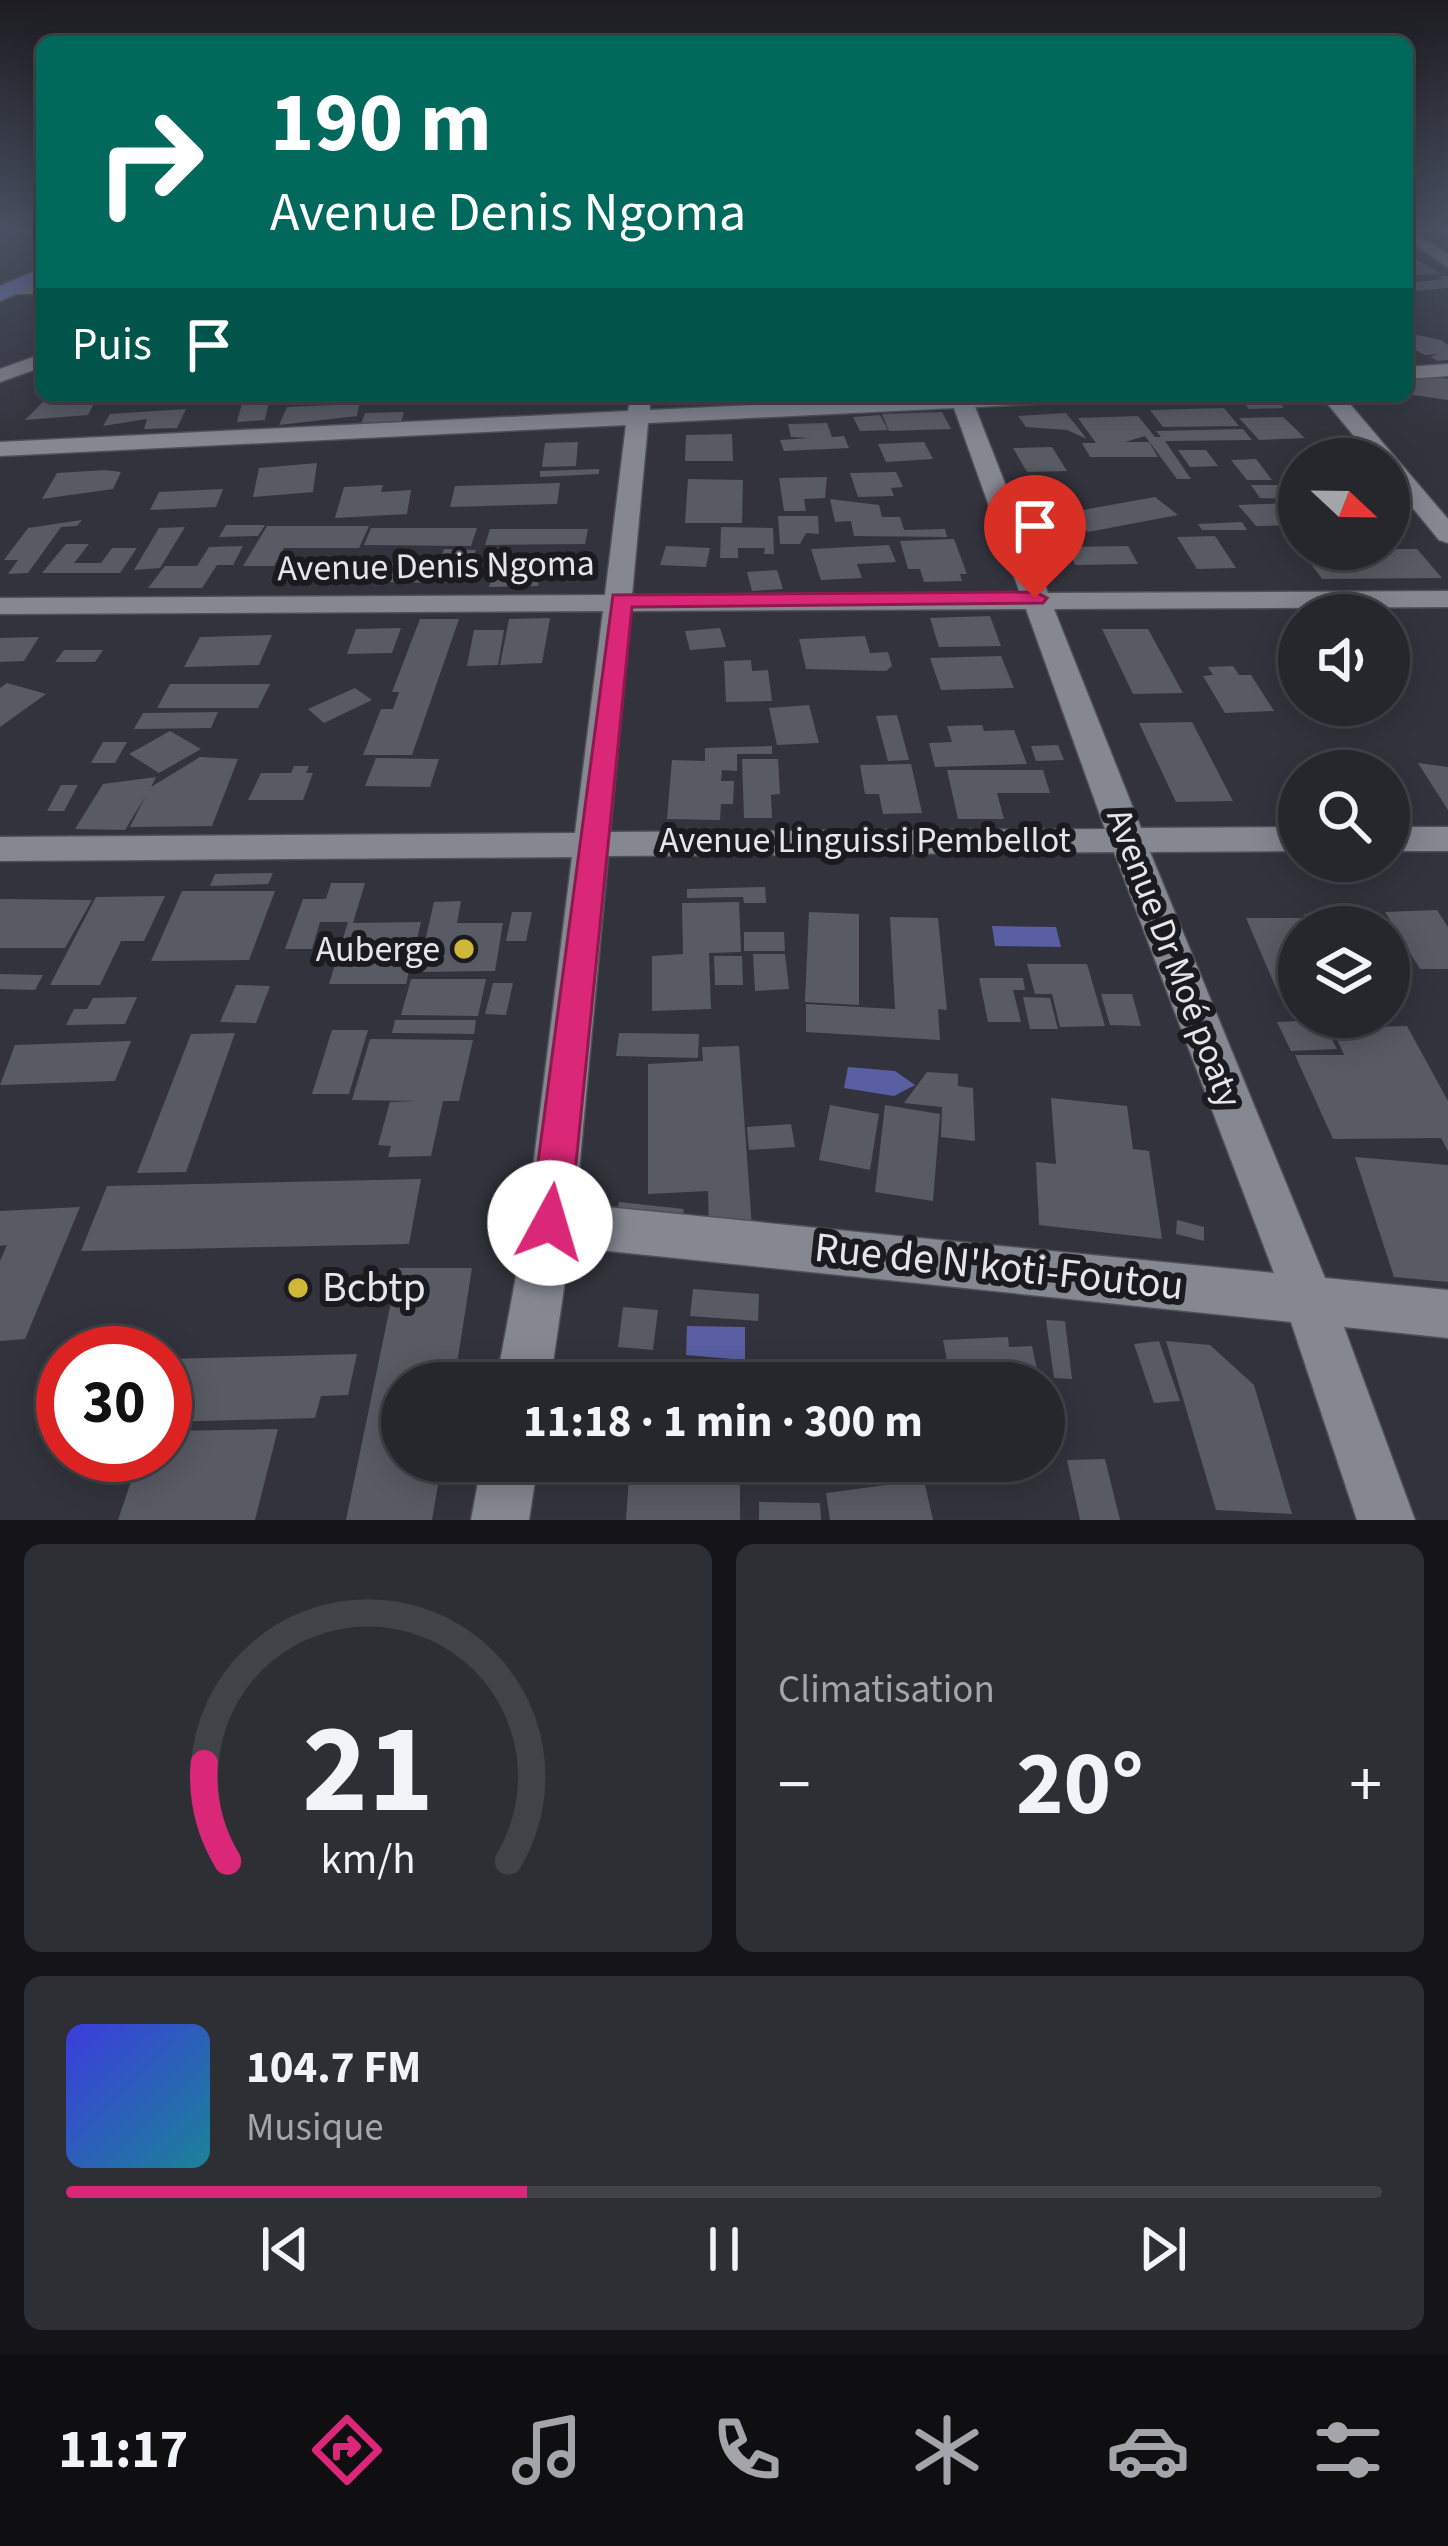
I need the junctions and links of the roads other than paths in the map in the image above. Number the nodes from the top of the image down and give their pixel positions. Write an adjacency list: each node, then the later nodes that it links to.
1 (36, 362): 4 (street)
2 (1448, 370): 3 (street)
3 (1413, 373)
4 (0, 376)
5 (832, 402): 8 (street)
6 (962, 402): 13 (street, Avenue Dr Moé poaty)
7 (1337, 402): 9 (street)
8 (639, 408): 10 (street); 15 (street)
9 (1367, 438)
10 (0, 449)
11 (1410, 490): 12 (street)
12 (1448, 535)
13 (1035, 598): 14 (street, Avenue Denis Ngoma); 15 (street, Avenue Denis Ngoma); 18 (street, Avenue Dr Moé poaty)
14 (1448, 599)
15 (622, 600): 16 (street, Avenue Denis Ngoma); 21 (street)
16 (0, 606)
17 (1448, 838): 20 (street)
18 (1126, 839): 19 (street, Avenue Linguissi Pembellot); 21 (street, Avenue Linguissi Pembellot); 24 (street, Avenue Dr Moé poaty)
19 (1278, 839)
20 (1410, 839)
21 (593, 841): 22 (street, Avenue Linguissi Pembellot); 23 (street)
22 (0, 849)
23 (550, 1223): 24 (street, Rue de N'koti-Foutou); 26 (street)
24 (1308, 1297): 25 (street, Rue de N'koti-Foutou); 29 (street, Avenue Dr Moé poaty)
25 (1448, 1314)
26 (527, 1362)
27 (506, 1482): 28 (street)
28 (500, 1520)
29 (1386, 1520)

